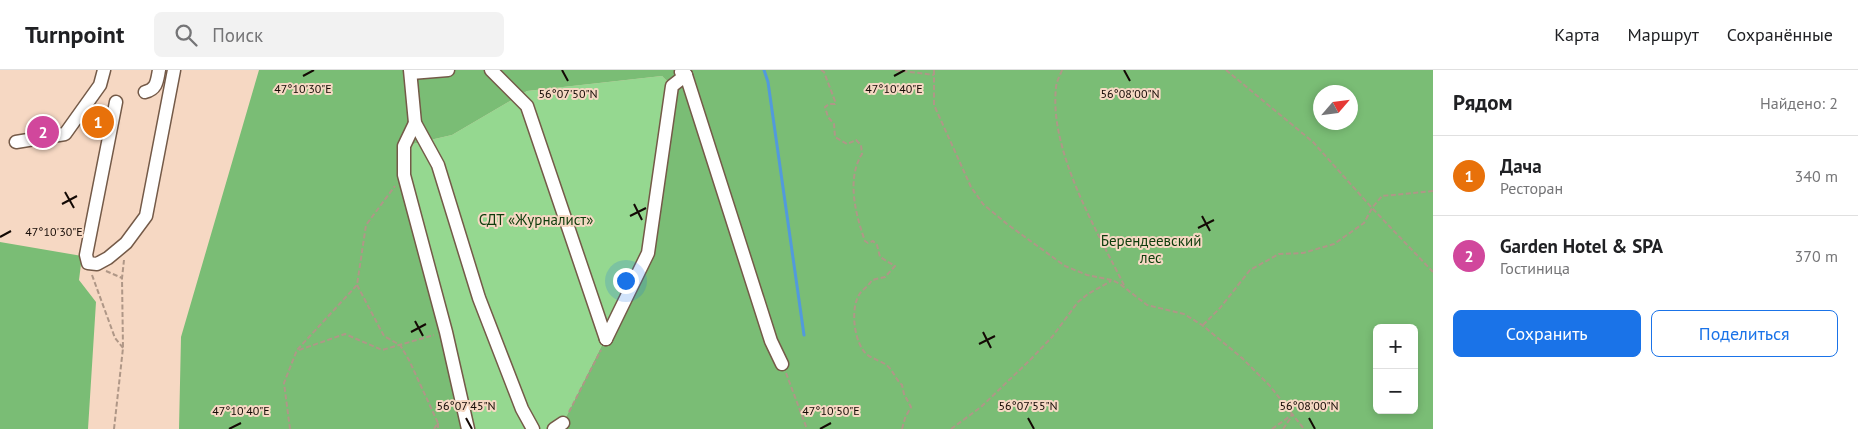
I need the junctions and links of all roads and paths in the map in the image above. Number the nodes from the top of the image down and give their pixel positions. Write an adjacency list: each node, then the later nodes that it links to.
1 (104, 70): 17 (lane)
2 (159, 70): 14 (lane)
3 (174, 70): 21 (lane)
4 (448, 70): 11 (lane)
5 (491, 70): 31 (lane)
6 (821, 70): 46 (path)
7 (895, 70): 13 (path)
8 (934, 70): 13 (path)
9 (1062, 70): 28 (path)
10 (1226, 70): 20 (path)
11 (411, 72): 16 (lane)
12 (682, 73): 31 (lane); 35 (lane)
13 (934, 75): 26 (path)
14 (145, 92)
15 (116, 102): 22 (lane)
16 (415, 123): 18 (lane); 44 (lane)
17 (16, 142)
18 (404, 175): 27 (path); 30 (lane)
19 (1433, 190): 20 (path)
20 (1372, 208): 24 (path); 29 (path)
21 (126, 243): 22 (lane); 25 (path)
22 (88, 263): 33 (path)
23 (105, 271): 25 (path)
24 (1433, 272)
25 (122, 278): 33 (path)
26 (1112, 280): 28 (path); 47 (path)
27 (358, 285): 32 (path); 34 (path)
28 (1125, 288): 29 (path)
29 (1202, 325): 36 (path)
30 (446, 332): 32 (path); 43 (lane)
31 (606, 339): 38 (path)
32 (400, 345): 34 (path); 37 (path)
33 (123, 348): 39 (path)
34 (297, 350): 40 (path)
35 (782, 364): 45 (path)
36 (1293, 414): 48 (path); 49 (path); 50 (path)
37 (438, 424): 41 (path); 42 (path)
38 (558, 426)
39 (114, 429)
40 (290, 429)
41 (434, 429)
42 (438, 429)
43 (468, 429)
44 (533, 429)
45 (807, 429)
46 (902, 429)
47 (950, 429)
48 (1272, 429)
49 (1283, 429)
50 (1304, 429)

